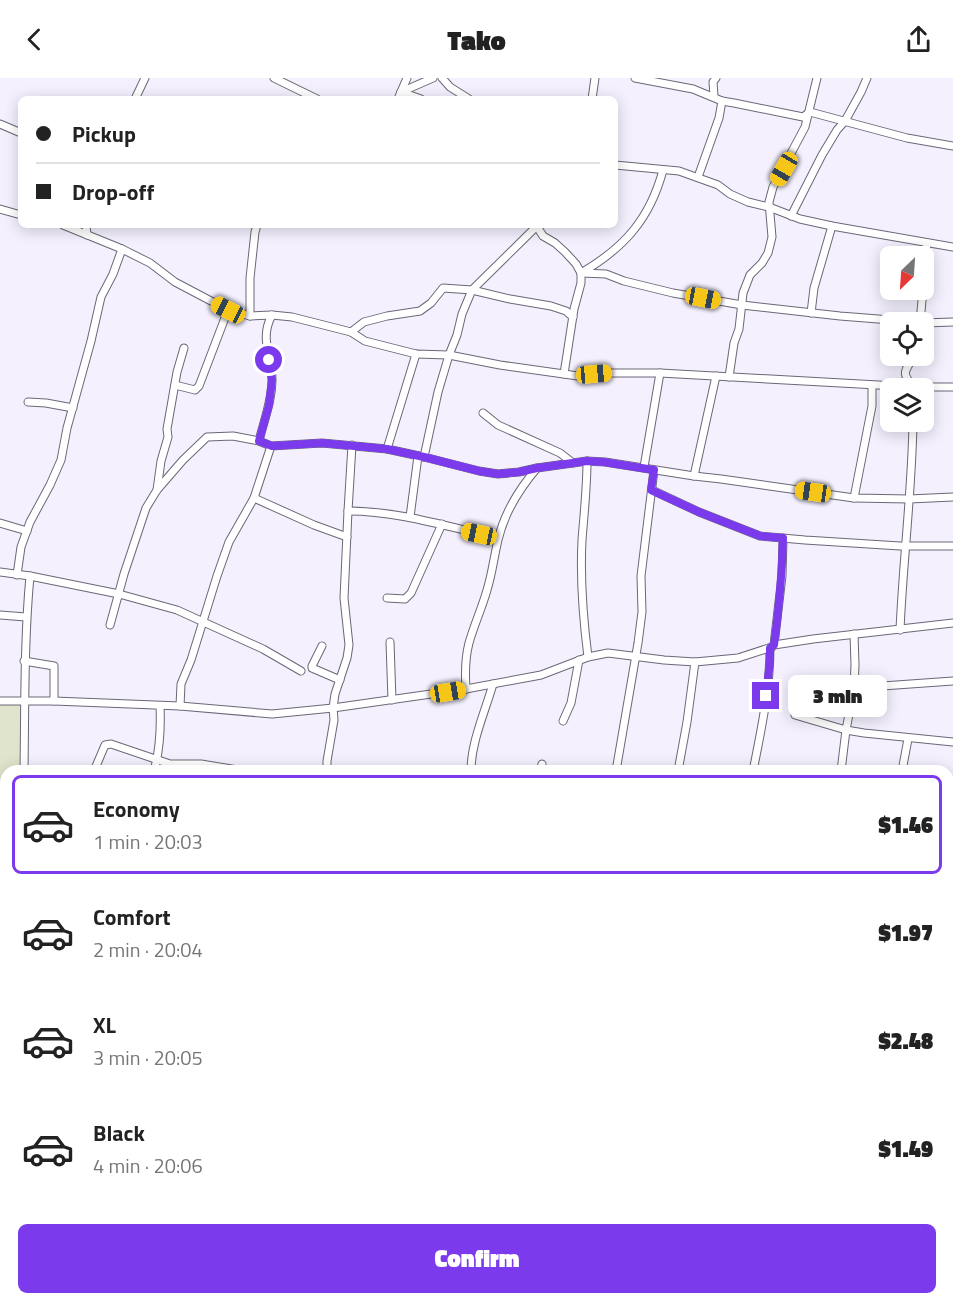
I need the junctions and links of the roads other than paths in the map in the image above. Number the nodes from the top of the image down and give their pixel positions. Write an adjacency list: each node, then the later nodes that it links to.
1 (145, 78): 11 (street)
2 (274, 78): 12 (street)
3 (407, 78): 13 (street)
4 (433, 78): 13 (street)
5 (442, 78): 14 (street)
6 (595, 78): 15 (street)
7 (635, 78): 16 (street)
8 (716, 78): 16 (street)
9 (817, 78): 18 (street)
10 (867, 78): 19 (street)
11 (136, 96)
12 (310, 96)
13 (400, 96)
14 (464, 96)
15 (592, 96)
16 (714, 96): 17 (street)
17 (723, 100): 18 (street); 25 (street)
18 (810, 112): 19 (street); 26 (street)
19 (845, 121): 22 (street); 29 (street)
20 (0, 124): 21 (street)
21 (18, 132)
22 (953, 146)
23 (618, 165): 24 (street)
24 (663, 170): 25 (street); 41 (street)
25 (698, 177): 26 (street)
26 (769, 207): 29 (street); 43 (street)
27 (0, 209): 28 (street)
28 (18, 214)
29 (791, 216): 30 (street)
30 (832, 226): 37 (street); 45 (street)
31 (70, 228): 36 (street)
32 (86, 228): 36 (street)
33 (256, 228): 47 (street)
34 (534, 228): 42 (street)
35 (539, 228): 41 (street)
36 (87, 235): 40 (street)
37 (927, 243): 38 (street); 39 (street)
38 (927, 246)
39 (953, 247)
40 (122, 249): 44 (street); 66 (street)
41 (581, 273): 43 (street); 48 (street)
42 (472, 290): 48 (street); 52 (street); 55 (street)
43 (742, 305): 45 (street); 59 (street)
44 (228, 310): 47 (street); 60 (street)
45 (811, 313): 49 (street)
46 (272, 315): 47 (street); 52 (street); 69 (street)
47 (250, 316)
48 (573, 317): 57 (street)
49 (880, 319)
50 (953, 322): 51 (street)
51 (934, 323)
52 (351, 332): 54 (street)
53 (184, 348): 60 (street)
54 (416, 354): 55 (street); 72 (street)
55 (448, 355): 57 (street); 73 (street)
56 (660, 373): 57 (street); 58 (street); 76 (street)
57 (564, 374)
58 (716, 376): 59 (street); 79 (street)
59 (729, 377): 61 (street)
60 (175, 385): 80 (street)
61 (872, 385): 62 (street); 84 (street)
62 (880, 386)
63 (934, 387): 64 (street)
64 (953, 387)
65 (28, 402): 66 (street)
66 (73, 408): 90 (street)
67 (483, 413): 75 (street)
68 (914, 432): 85 (street)
69 (259, 441): 71 (street); 80 (street)
70 (352, 445): 71 (street); 72 (street); 86 (street)
71 (272, 446): 83 (street)
72 (387, 449): 73 (street)
73 (421, 456): 77 (street); 87 (street)
74 (587, 461): 75 (street); 76 (street); 112 (street)
75 (573, 463): 77 (street)
76 (644, 467): 78 (street)
77 (537, 468): 92 (street)
78 (654, 470): 79 (street); 81 (street)
79 (694, 476): 84 (street)
80 (157, 490): 99 (street)
81 (651, 490): 93 (street); 111 (street)
82 (953, 497): 85 (street)
83 (255, 498): 91 (street); 103 (street)
84 (854, 498): 85 (street)
85 (909, 499): 94 (street)
86 (348, 511): 87 (street); 91 (street)
87 (410, 517): 89 (street)
88 (0, 522): 90 (street)
89 (442, 524): 92 (street); 100 (street)
90 (27, 531): 97 (street)
91 (347, 537): 117 (street)
92 (498, 538): 121 (street)
93 (783, 538): 94 (street); 110 (street)
94 (905, 546): 95 (street); 106 (street)
95 (953, 546)
96 (0, 572): 97 (street)
97 (17, 575): 98 (street)
98 (30, 576): 99 (street); 102 (street)
99 (119, 594): 103 (street); 105 (street)
100 (387, 598)
101 (0, 615): 102 (street)
102 (26, 618): 114 (street)
103 (204, 620): 116 (street); 127 (street)
104 (953, 623): 106 (street)
105 (110, 625)
106 (900, 630): 107 (street)
107 (854, 634): 110 (street); 120 (street)
108 (390, 642): 122 (street)
109 (322, 646): 117 (street)
110 (772, 646): 115 (street); 143 (street)
111 (635, 656): 112 (street); 115 (street); 141 (street)
112 (588, 657): 113 (street)
113 (579, 660): 119 (street); 130 (street)
114 (24, 661): 123 (street); 125 (street)
115 (695, 662): 142 (street)
116 (302, 671)
117 (340, 680): 128 (street)
118 (953, 681): 120 (street)
119 (493, 684): 121 (street); 140 (street)
120 (854, 688): 131 (street)
121 (466, 689): 122 (street)
122 (392, 700): 128 (street)
123 (54, 701): 125 (street); 126 (street)
124 (0, 702): 125 (street)
125 (25, 702): 135 (street)
126 (160, 706): 127 (street); 134 (street)
127 (180, 706): 128 (street)
128 (333, 708): 139 (street)
129 (795, 716): 131 (street)
130 (563, 721)
131 (846, 730): 132 (street); 144 (street)
132 (908, 738): 133 (street); 145 (street)
133 (953, 742)
134 (157, 759): 136 (street); 137 (street); 138 (street)
135 (24, 765)
136 (97, 765)
137 (156, 765)
138 (207, 765)
139 (327, 765)
140 (472, 765)
141 (617, 765)
142 (679, 765)
143 (754, 765)
144 (842, 765)
145 (903, 765)

